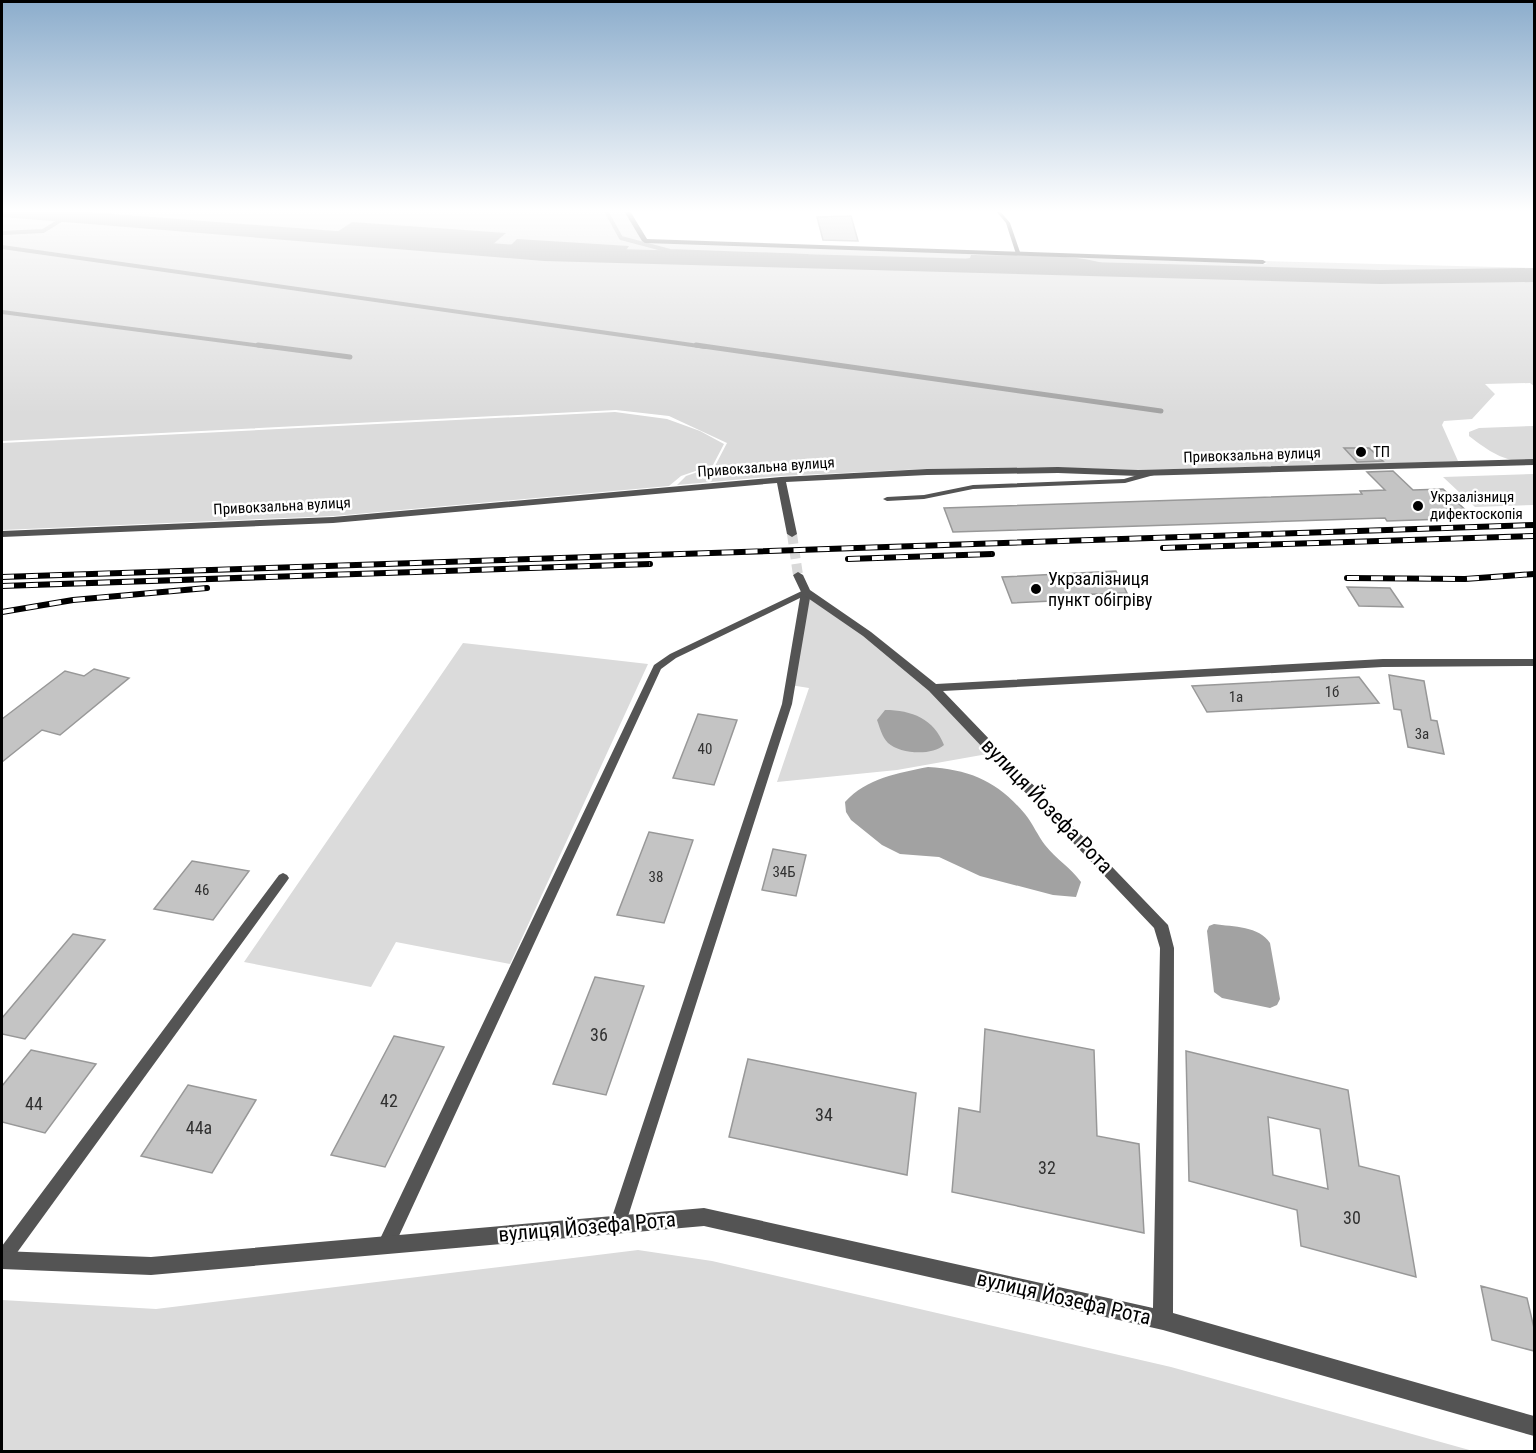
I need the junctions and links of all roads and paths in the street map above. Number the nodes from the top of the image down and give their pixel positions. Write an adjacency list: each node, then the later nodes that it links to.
1 (1534, 462): 2 (street, Привокзальна вулиця)
2 (1151, 473): 3 (street, Привокзальна вулиця); 4 (lane)
3 (781, 480): 5 (street, Привокзальна вулиця); 6 (street)
4 (887, 499)
5 (2, 534)
6 (792, 534)
7 (798, 575): 8 (street)
8 (806, 592): 10 (street, вулиця Йозефа Рота); 12 (lane); 13 (lane)
9 (1534, 662): 10 (street)
10 (933, 688): 15 (street, вулиця Йозефа Рота)
11 (283, 878): 14 (lane)
12 (618, 1223): 13 (street, вулиця Йозефа Рота); 15 (street, вулиця Йозефа Рота)
13 (386, 1245): 14 (street, вулиця Йозефа Рота)
14 (2, 1260)
15 (1163, 1320): 16 (street, вулиця Йозефа Рота)
16 (1534, 1426)

